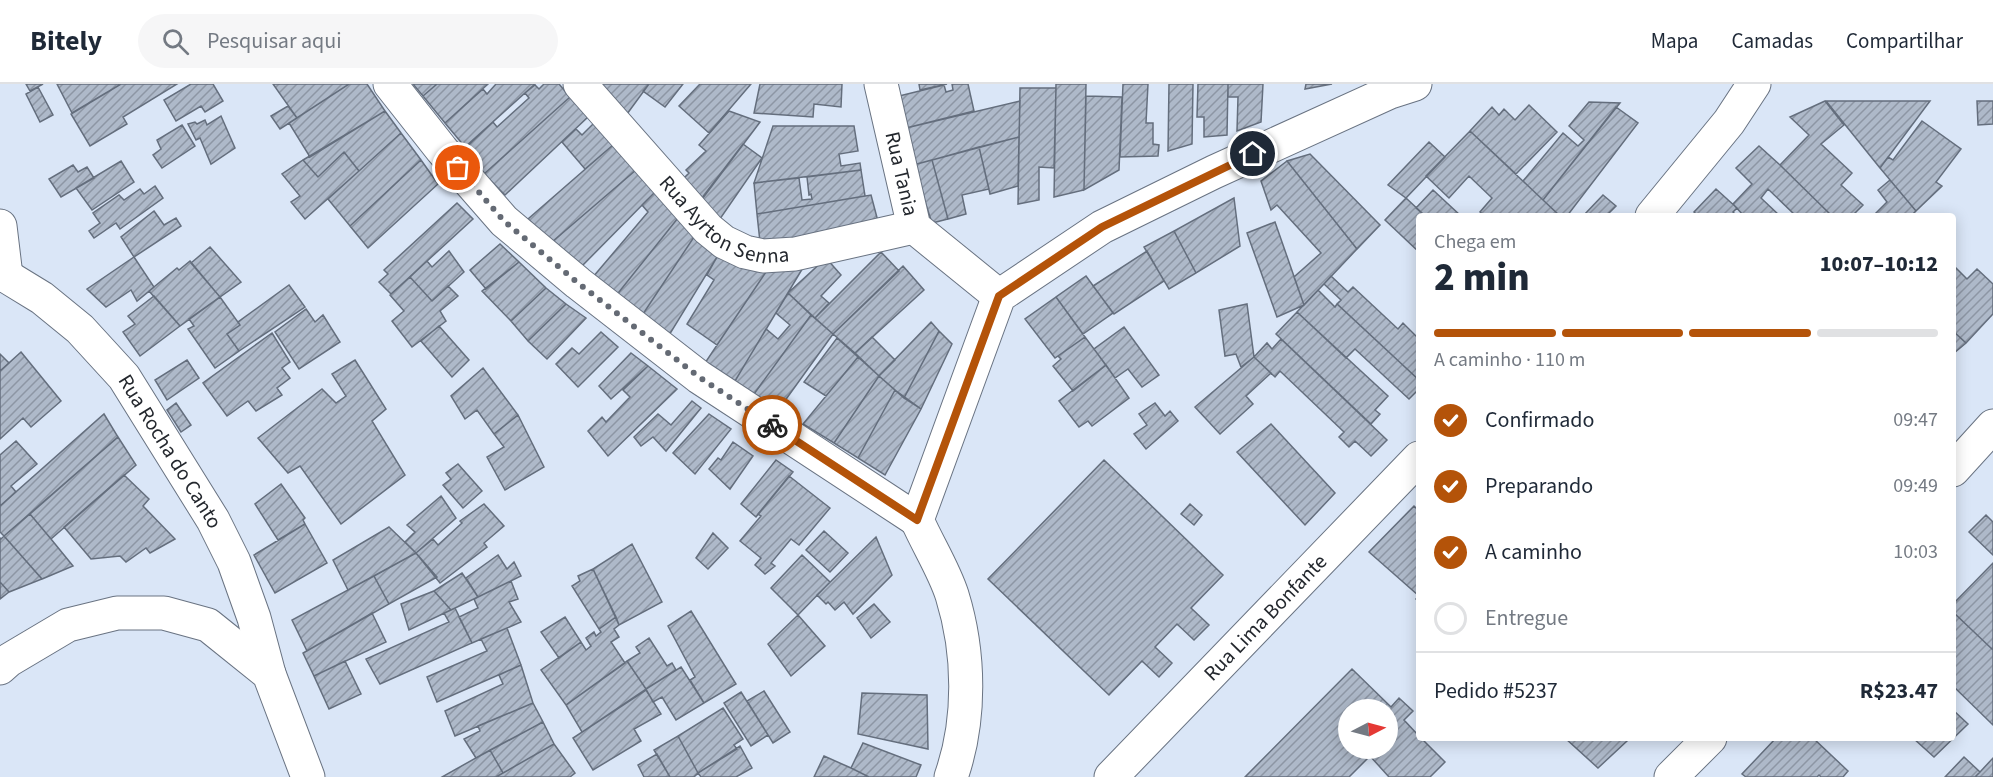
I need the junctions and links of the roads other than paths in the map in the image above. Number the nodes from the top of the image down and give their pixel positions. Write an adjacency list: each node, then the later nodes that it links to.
1 (390, 84): 14 (street)
2 (580, 84): 8 (street, Rua Ayrton Senna)
3 (881, 84): 8 (street, Rua Tania)
4 (1415, 84): 10 (street)
5 (1754, 84): 6 (street)
6 (1654, 213)
7 (0, 226): 9 (street, Rua Rocha do Canto)
8 (914, 227): 10 (street, Rua Tania)
9 (3, 275): 16 (street, Rua Rocha do Canto)
10 (999, 296): 14 (street)
11 (1993, 426): 13 (street)
12 (1416, 461): 20 (street, Rua Lima Bonfante)
13 (1956, 467)
14 (917, 520): 19 (street)
15 (0, 668): 16 (street)
16 (269, 674): 18 (street, Rua Rocha do Canto)
17 (1707, 741): 21 (street)
18 (308, 777)
19 (951, 777)
20 (1111, 777)
21 (1671, 777)

